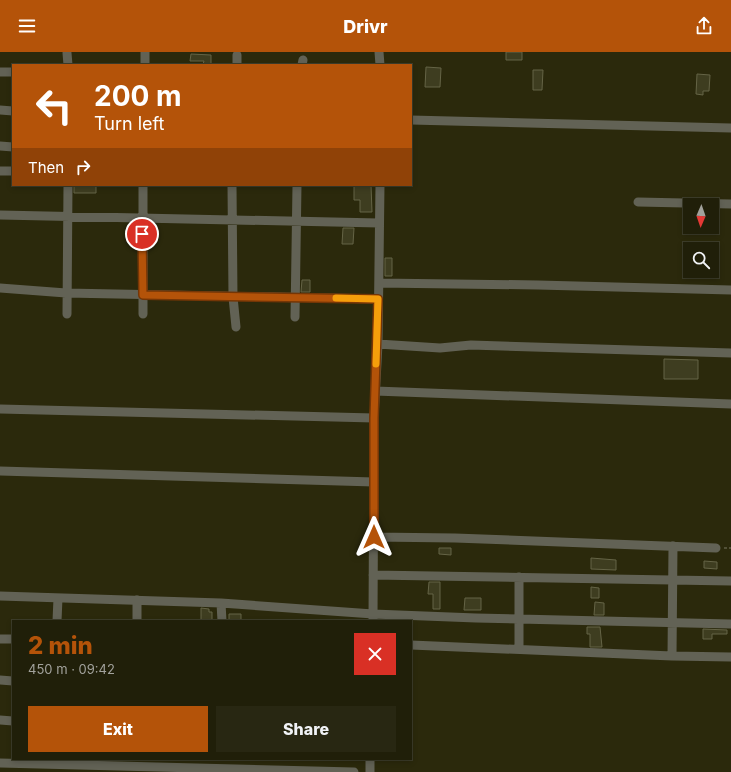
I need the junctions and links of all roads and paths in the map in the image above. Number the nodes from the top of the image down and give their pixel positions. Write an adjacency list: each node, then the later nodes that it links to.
1 (145, 52): 6 (street)
2 (379, 52): 8 (street)
3 (67, 53): 5 (street)
4 (237, 55): 7 (street)
5 (68, 64)
6 (144, 64)
7 (237, 64)
8 (380, 64)
9 (0, 72): 10 (street)
10 (12, 72)
11 (0, 110): 12 (street)
12 (12, 111)
13 (412, 120): 14 (street)
14 (731, 128)
15 (0, 146): 16 (street)
16 (12, 147)
17 (0, 170): 18 (street)
18 (12, 171)
19 (68, 186): 27 (street)
20 (143, 186): 28 (street)
21 (232, 186): 29 (street)
22 (297, 186): 30 (street)
23 (380, 186): 31 (street)
24 (638, 202): 25 (street)
25 (731, 204)
26 (0, 215): 27 (street)
27 (67, 216): 28 (street); 35 (street)
28 (142, 219): 29 (street); 36 (street)
29 (232, 221): 30 (street); 37 (street)
30 (295, 222): 31 (street); 38 (street)
31 (379, 223): 32 (street)
32 (379, 283): 34 (street); 39 (street)
33 (0, 288): 35 (street)
34 (731, 290)
35 (66, 293): 36 (street); 40 (street)
36 (143, 295): 37 (street); 41 (street)
37 (233, 297): 38 (street); 43 (street)
38 (296, 298): 39 (street); 42 (street)
39 (378, 299): 44 (street)
40 (67, 314)
41 (143, 314)
42 (295, 317)
43 (236, 327)
44 (378, 344): 45 (street); 46 (street)
45 (731, 353)
46 (375, 391): 47 (street); 49 (street)
47 (731, 404)
48 (0, 409): 49 (street)
49 (374, 418): 51 (street)
50 (0, 471): 51 (street)
51 (374, 482): 52 (street)
52 (374, 537): 53 (street); 55 (street)
53 (673, 546): 54 (street); 57 (street)
54 (716, 548)
55 (373, 574): 56 (street); 63 (street)
56 (519, 577): 57 (street); 64 (street)
57 (674, 580): 58 (street); 68 (street)
58 (731, 581)
59 (0, 596): 60 (street)
60 (58, 598): 61 (street); 65 (street)
61 (137, 600): 62 (street); 66 (street)
62 (221, 603): 63 (street); 67 (street)
63 (373, 617): 64 (street)
64 (519, 618): 68 (street); 73 (street)
65 (57, 620)
66 (137, 620)
67 (222, 620)
68 (672, 623): 69 (street); 74 (street)
69 (731, 624)
70 (0, 639): 71 (street)
71 (12, 639)
72 (412, 645): 73 (street)
73 (519, 649): 74 (street)
74 (672, 656): 75 (street)
75 (731, 657)
76 (0, 680): 77 (street)
77 (12, 681)
78 (0, 720): 79 (street)
79 (12, 721)
80 (221, 760): 85 (street)
81 (370, 760): 87 (street)
82 (57, 762): 83 (street); 84 (street)
83 (0, 763)
84 (135, 763): 85 (street)
85 (220, 769): 86 (street)
86 (354, 772)
87 (370, 772)

